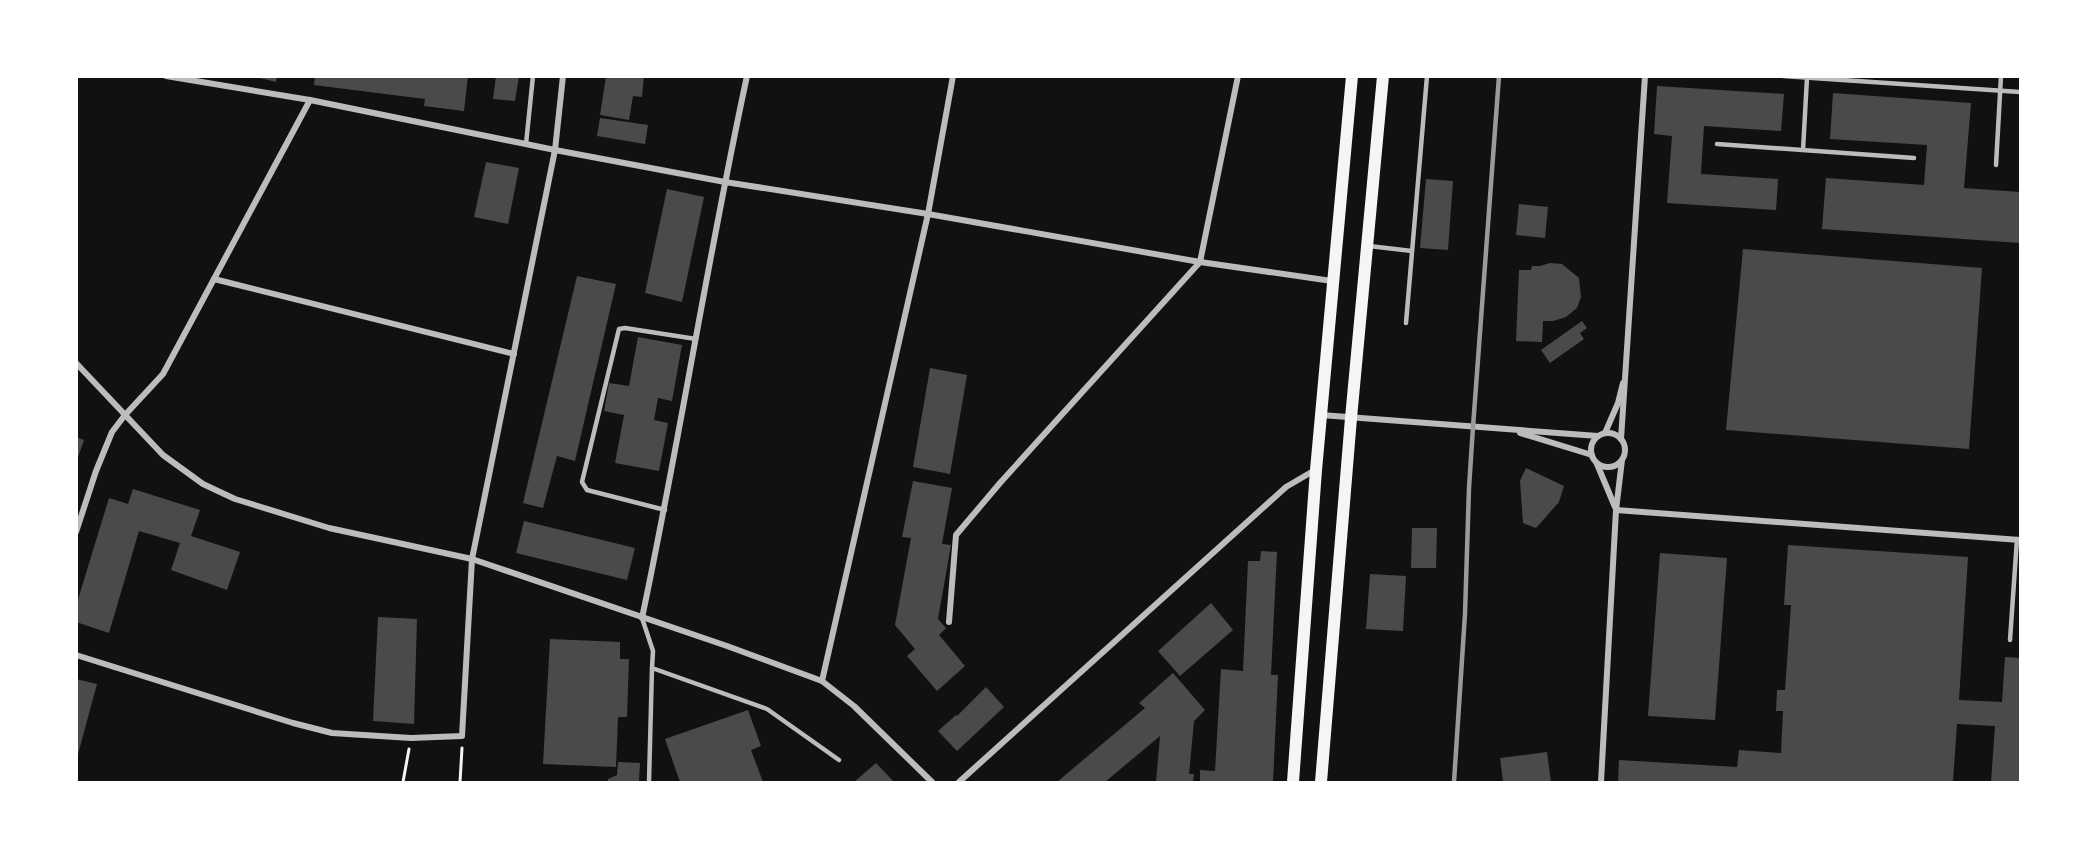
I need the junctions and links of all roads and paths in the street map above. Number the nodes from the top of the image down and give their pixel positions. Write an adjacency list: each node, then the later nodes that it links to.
1 (166, 76): 16 (street)
2 (533, 76): 17 (lane)
3 (563, 76): 19 (street)
4 (747, 76): 23 (street)
5 (953, 76): 24 (street)
6 (1238, 76): 27 (street)
7 (1352, 76): 29 (main road)
8 (1383, 76): 25 (main road)
9 (1427, 76): 26 (lane)
10 (1645, 76): 34 (street)
11 (1783, 76): 13 (lane)
12 (2001, 76): 14 (lane)
13 (1807, 77): 14 (lane); 20 (lane)
14 (2001, 90): 15 (lane); 22 (lane)
15 (2020, 92)
16 (310, 100): 17 (street); 28 (street)
17 (526, 144): 19 (street)
18 (1717, 144): 20 (lane)
19 (555, 150): 23 (street); 32 (street)
20 (1803, 150): 21 (lane)
21 (1914, 158)
22 (1996, 165)
23 (725, 182): 24 (street); 31 (street)
24 (928, 214): 27 (street); 55 (street)
25 (1367, 246): 26 (lane); 37 (main road)
26 (1412, 251): 30 (lane)
27 (1200, 262): 29 (street); 51 (street)
28 (214, 279): 32 (street); 35 (street)
29 (1332, 281): 36 (main road)
30 (1406, 323)
31 (696, 339): 45 (street); 45 (lane)
32 (514, 354): 49 (street)
33 (76, 363): 35 (street)
34 (1627, 368): 39 (street); 40 (street)
35 (124, 415): 47 (street); 49 (street)
36 (1320, 415): 37 (street); 44 (main road)
37 (1351, 418): 38 (street); 65 (main road)
38 (1508, 429): 39 (street); 41 (street)
39 (1602, 435): 40 (street); 41 (street)
40 (1621, 439): 42 (street)
41 (1592, 454): 43 (street)
42 (1622, 460): 43 (street); 46 (street)
43 (1596, 461): 46 (street)
44 (1316, 470): 63 (street); 64 (main road)
45 (665, 510): 50 (street)
46 (1616, 510): 48 (street); 66 (street)
47 (76, 532)
48 (2019, 540): 52 (lane)
49 (472, 559): 50 (street); 56 (street)
50 (642, 618): 54 (lane); 55 (street)
51 (949, 622)
52 (2010, 640)
53 (76, 655): 57 (street)
54 (652, 668): 58 (lane); 61 (lane)
55 (822, 681): 62 (street)
56 (462, 735): 57 (street); 60 (path)
57 (411, 738): 59 (path)
58 (839, 760)
59 (403, 783)
60 (460, 783)
61 (649, 783)
62 (932, 783)
63 (959, 783)
64 (1293, 783)
65 (1321, 783)
66 (1601, 783)

